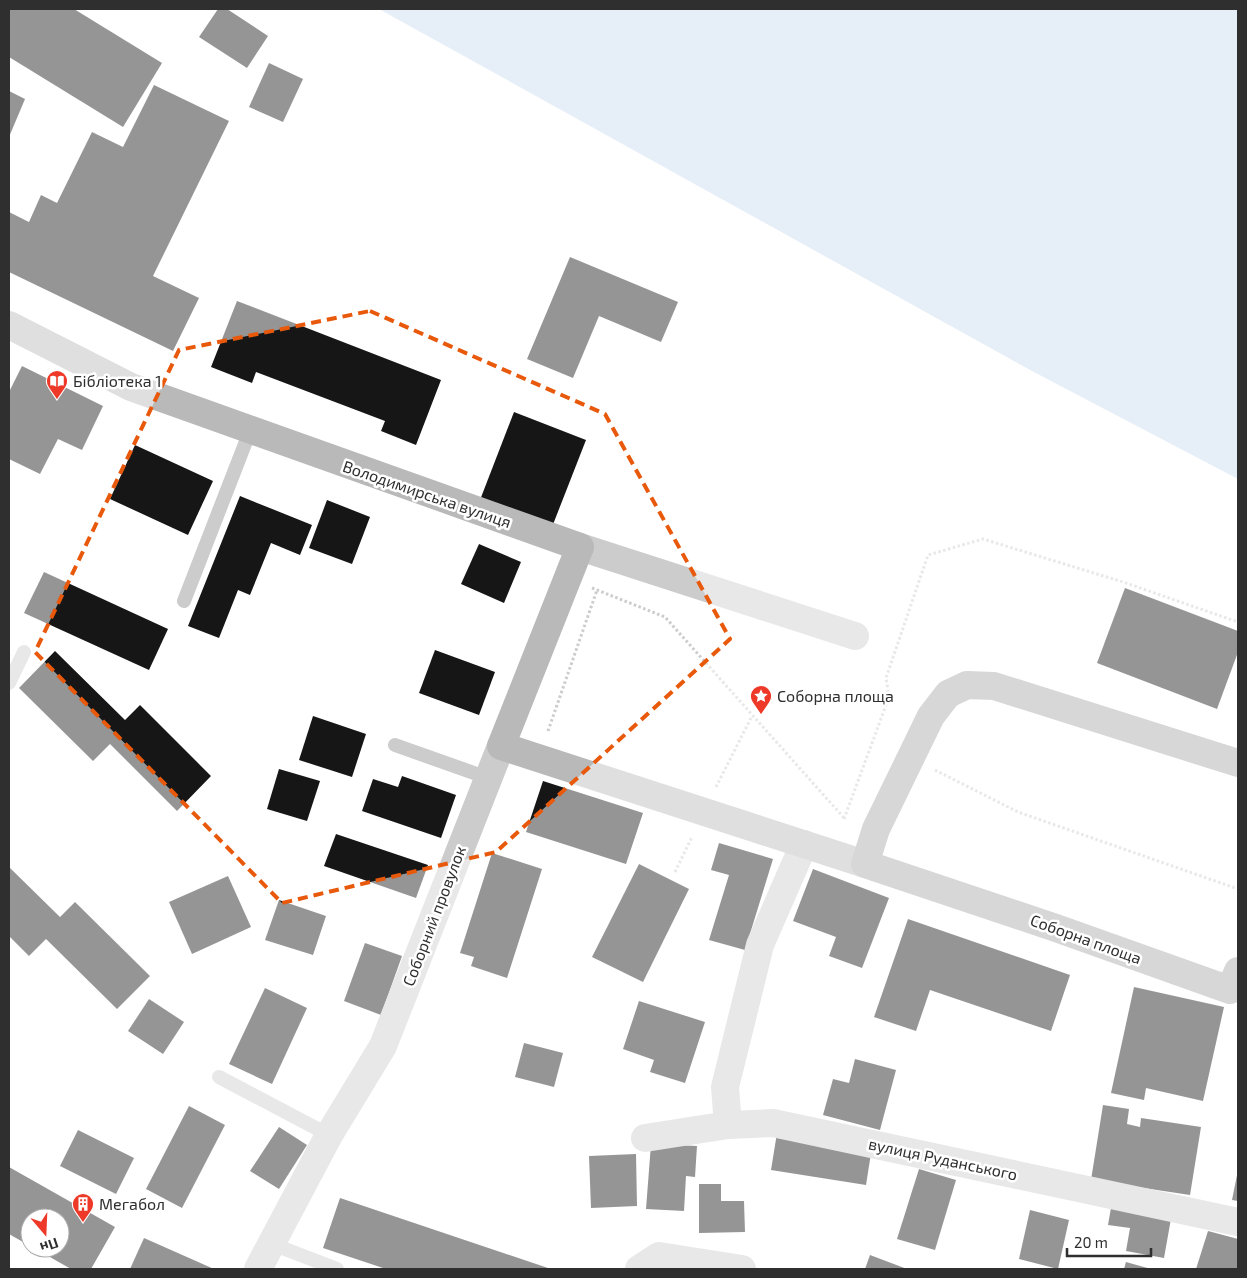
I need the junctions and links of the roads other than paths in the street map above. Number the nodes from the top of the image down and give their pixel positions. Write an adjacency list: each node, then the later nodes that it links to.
1 (9, 324): 2 (main road, Володимирська вулиця)
2 (250, 431): 3 (main road, Володимирська вулиця); 4 (lane)
3 (580, 547): 5 (street, Володимирська вулиця); 9 (main road, Соборний провулок)
4 (184, 601)
5 (855, 636)
6 (24, 652): 7 (lane)
7 (9, 683)
8 (395, 745): 11 (lane)
9 (501, 746): 11 (street, Соборний провулок); 12 (main road, Соборна площа)
10 (1238, 763): 13 (main road)
11 (488, 778): 17 (street, Соборний провулок)
12 (804, 844): 13 (main road, Соборна площа); 16 (street)
13 (867, 856): 14 (main road, Соборна площа)
14 (1235, 985)
15 (219, 1077): 17 (lane)
16 (728, 1125): 18 (street, вулиця Руданського); 19 (street, вулиця Руданського)
17 (329, 1135): 20 (street, Соборний провулок)
18 (645, 1138)
19 (1238, 1222)
20 (272, 1244): 21 (street, Соборний провулок); 22 (lane)
21 (258, 1269)
22 (337, 1269)
23 (639, 1269): 24 (street)
24 (742, 1269)

